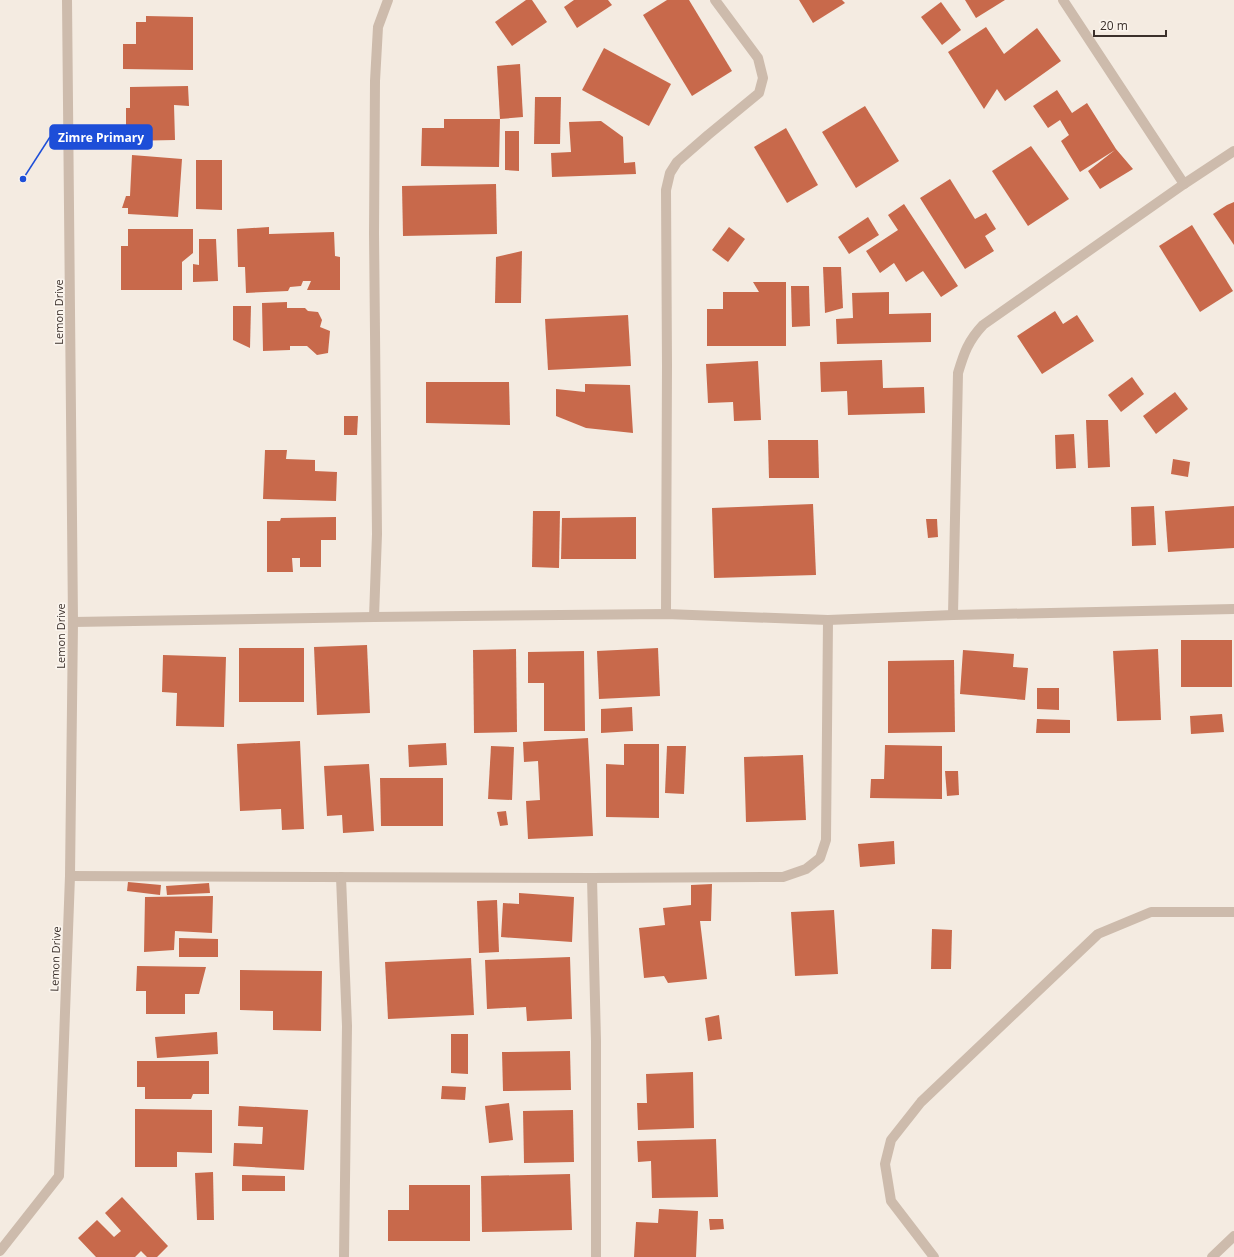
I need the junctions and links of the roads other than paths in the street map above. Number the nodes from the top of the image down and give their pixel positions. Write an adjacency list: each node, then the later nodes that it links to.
1 (67, 0): 12 (street, Lemon Drive)
2 (388, 0): 10 (street)
3 (715, 0): 8 (street)
4 (1062, 0): 6 (street)
5 (1234, 151): 6 (street)
6 (1184, 184): 9 (street)
7 (1234, 610): 9 (street)
8 (666, 614): 10 (street); 11 (street)
9 (953, 614): 11 (street)
10 (374, 617): 12 (street)
11 (828, 620): 15 (street)
12 (72, 622): 13 (street, Lemon Drive)
13 (70, 876): 14 (street); 18 (street, Lemon Drive)
14 (341, 877): 15 (street); 19 (street)
15 (592, 878): 20 (street)
16 (1234, 912): 21 (street)
17 (1234, 1236): 22 (street)
18 (0, 1251)
19 (344, 1257)
20 (596, 1257)
21 (934, 1257)
22 (1212, 1257)

